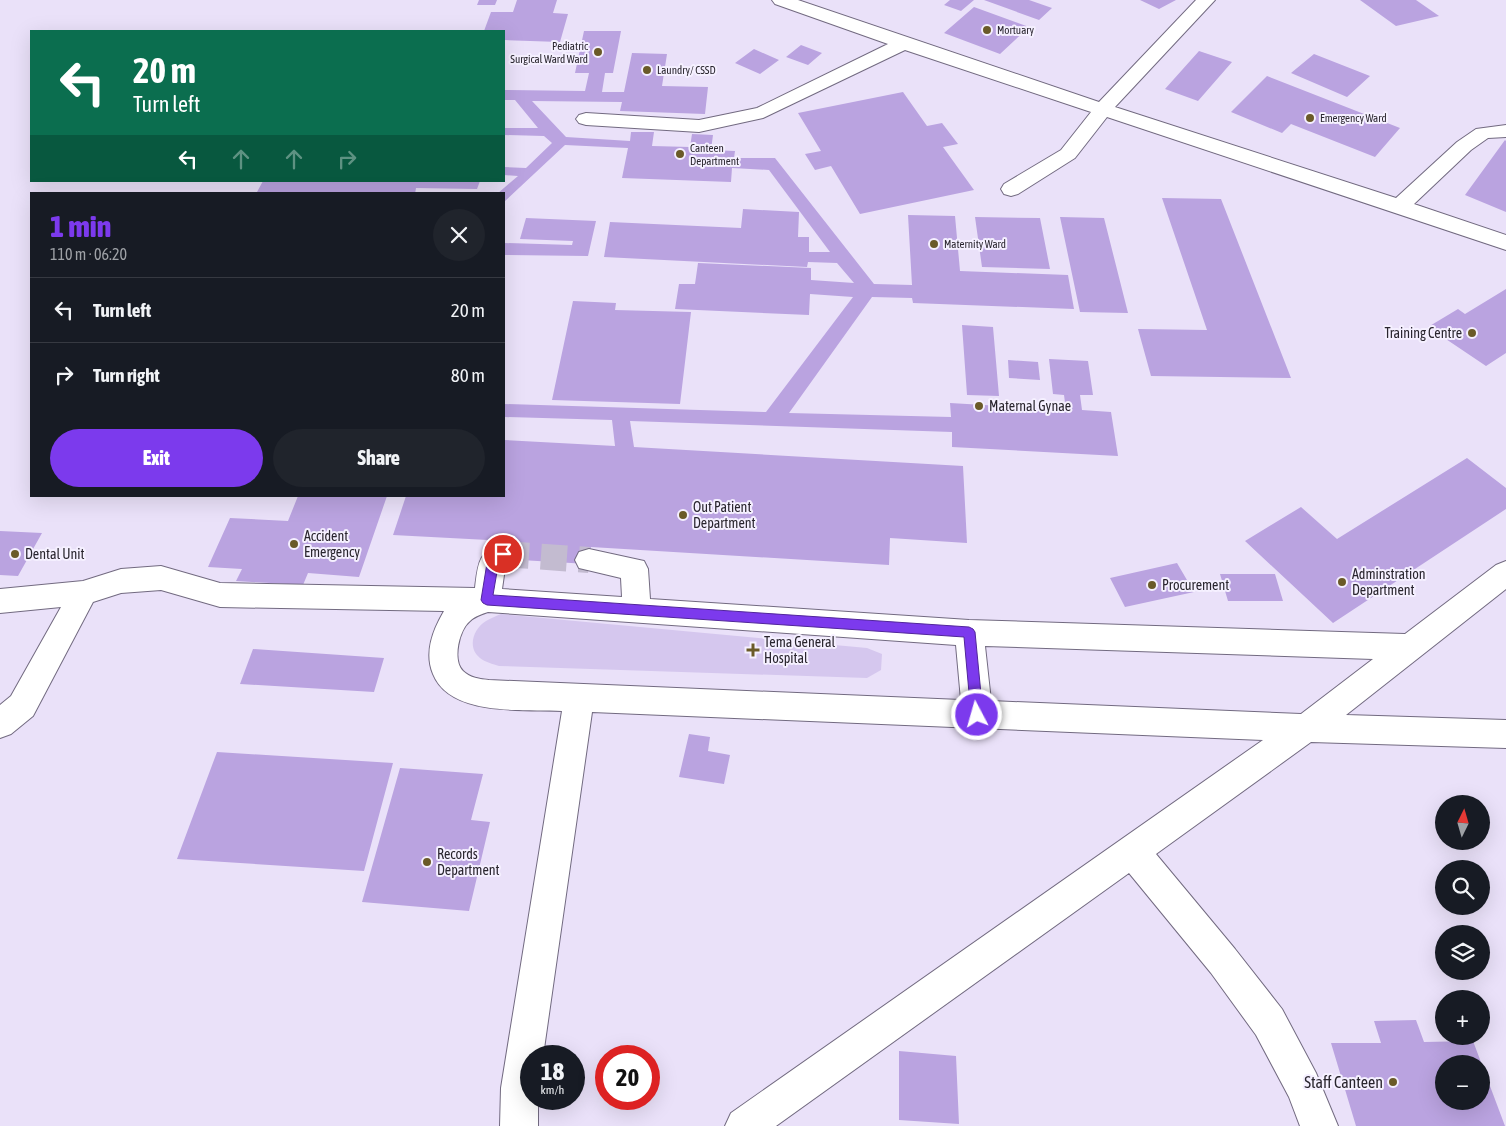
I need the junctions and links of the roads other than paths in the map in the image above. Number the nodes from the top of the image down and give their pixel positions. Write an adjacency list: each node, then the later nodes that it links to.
1 (782, 0): 3 (street)
2 (1206, 0): 4 (street)
3 (902, 44): 4 (street); 5 (street)
4 (1103, 109): 7 (street); 8 (street)
5 (586, 119)
6 (1506, 131): 8 (street)
7 (1011, 189)
8 (1400, 206): 9 (street)
9 (1506, 243)
10 (503, 554): 15 (street)
11 (589, 560): 16 (street)
12 (1506, 573): 18 (street)
13 (83, 593): 14 (street); 15 (street); 21 (street)
14 (0, 600)
15 (487, 600): 16 (street); 19 (street)
16 (638, 609): 17 (street)
17 (969, 632): 18 (street); 20 (street)
18 (1411, 647): 22 (street)
19 (579, 698): 20 (street); 25 (street)
20 (977, 715): 22 (street)
21 (0, 724)
22 (1306, 728): 23 (street); 24 (street)
23 (1506, 734)
24 (1133, 852): 26 (street); 27 (street)
25 (519, 1126)
26 (744, 1126)
27 (1319, 1126)

